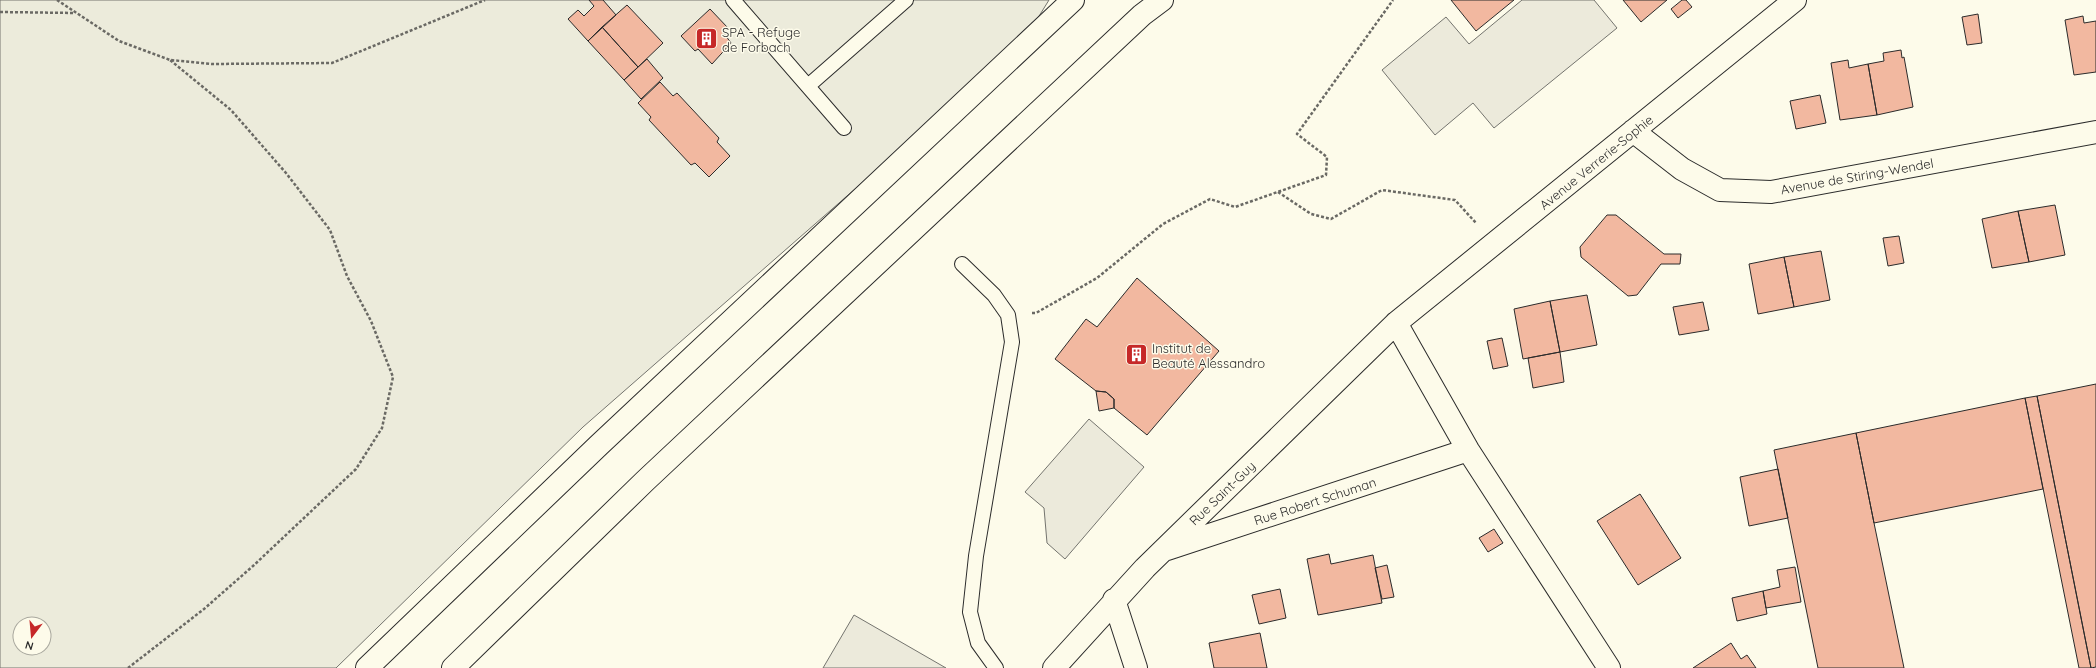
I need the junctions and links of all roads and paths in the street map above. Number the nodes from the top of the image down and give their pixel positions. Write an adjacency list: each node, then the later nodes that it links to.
1 (57, 0): 10 (path)
2 (485, 0): 11 (path)
3 (733, 0): 12 (lane)
4 (906, 0): 12 (lane)
5 (1073, 0): 25 (main road)
6 (1162, 0): 26 (main road)
7 (1393, 0): 16 (path)
8 (1795, 0): 14 (main road, Avenue Verrerie-Sophie)
9 (0, 12): 10 (path)
10 (76, 13): 11 (path)
11 (170, 60): 24 (path)
12 (808, 86): 13 (lane)
13 (844, 128)
14 (1633, 132): 15 (main road, Avenue de Stiring-Wendel); 17 (main road, Avenue Verrerie-Sophie)
15 (2096, 132)
16 (1278, 192): 17 (path); 19 (path)
17 (1495, 243): 20 (main road, Avenue Verrerie-Sophie)
18 (962, 264): 19 (lane)
19 (1008, 315): 27 (lane)
20 (1396, 323): 21 (main road); 22 (main road, Rue Saint-Guy)
21 (1468, 450): 22 (main road, Rue Robert Schuman); 30 (main road)
22 (1162, 551): 23 (main road, Rue Saint-Guy)
23 (1114, 600): 28 (main road, Rue Saint-Guy); 29 (main road)
24 (128, 668)
25 (367, 668)
26 (453, 668)
27 (996, 668)
28 (1054, 668)
29 (1136, 668)
30 (1609, 668)

